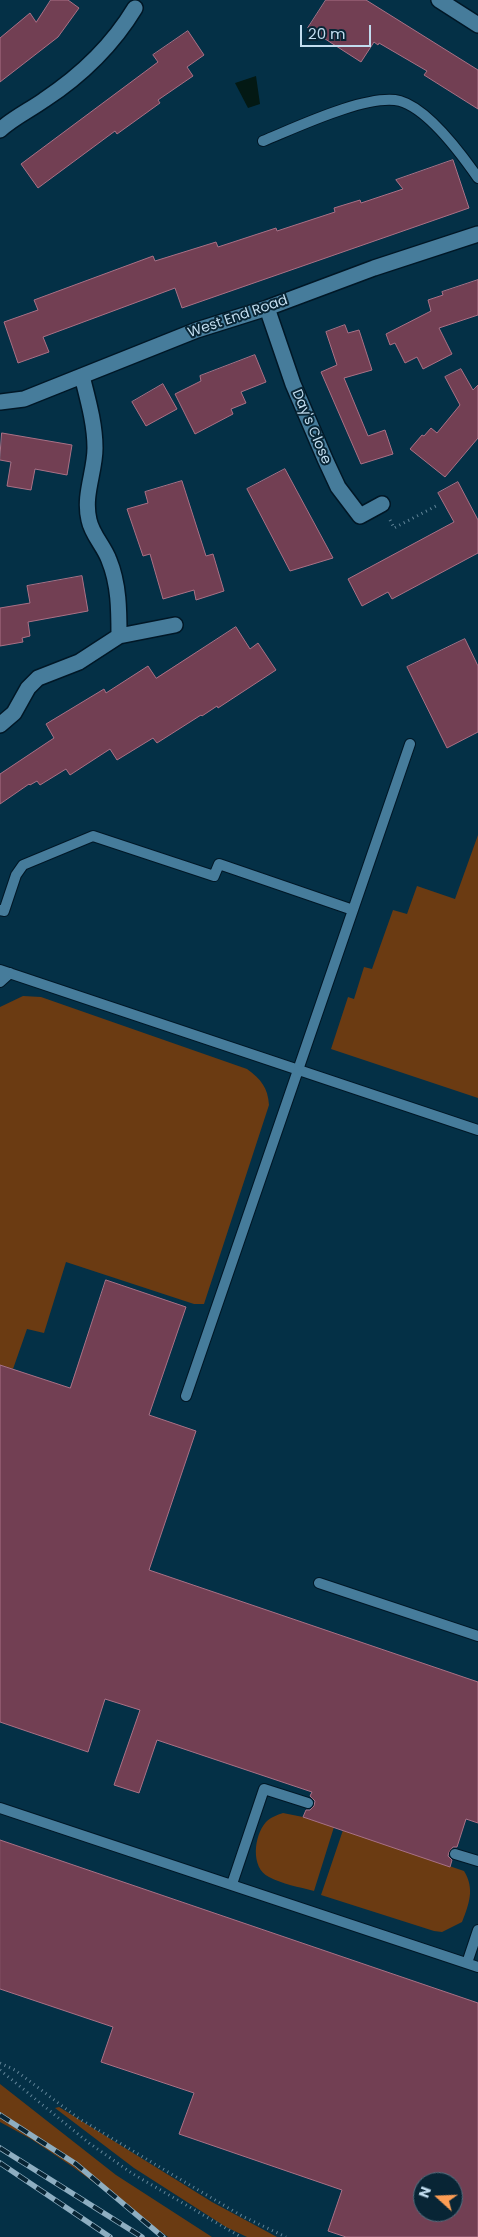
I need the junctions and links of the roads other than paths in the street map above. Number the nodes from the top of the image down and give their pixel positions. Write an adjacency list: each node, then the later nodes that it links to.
1 (439, 0): 3 (street)
2 (135, 8): 4 (street)
3 (478, 25)
4 (0, 130)
5 (263, 141): 6 (lane)
6 (478, 178)
7 (478, 234): 8 (street, West End Road)
8 (267, 308): 9 (street, West End Road); 11 (street, Day's Close)
9 (82, 376): 10 (street, West End Road); 13 (street)
10 (0, 402)
11 (382, 504)
12 (175, 626): 13 (street)
13 (118, 636): 14 (street)
14 (0, 725)
15 (410, 744): 17 (lane)
16 (0, 910): 17 (lane)
17 (353, 910): 21 (lane)
18 (0, 970): 19 (lane)
19 (10, 973): 20 (lane); 21 (lane)
20 (0, 982)
21 (298, 1070): 22 (lane); 23 (lane)
22 (478, 1130)
23 (186, 1396)
24 (319, 1583): 25 (lane)
25 (478, 1636)
26 (308, 1803): 30 (lane)
27 (0, 1808): 30 (lane)
28 (455, 1854): 29 (lane)
29 (478, 1861)
30 (232, 1884): 32 (lane)
31 (478, 1930): 32 (lane)
32 (467, 1963): 33 (lane)
33 (478, 1967)

